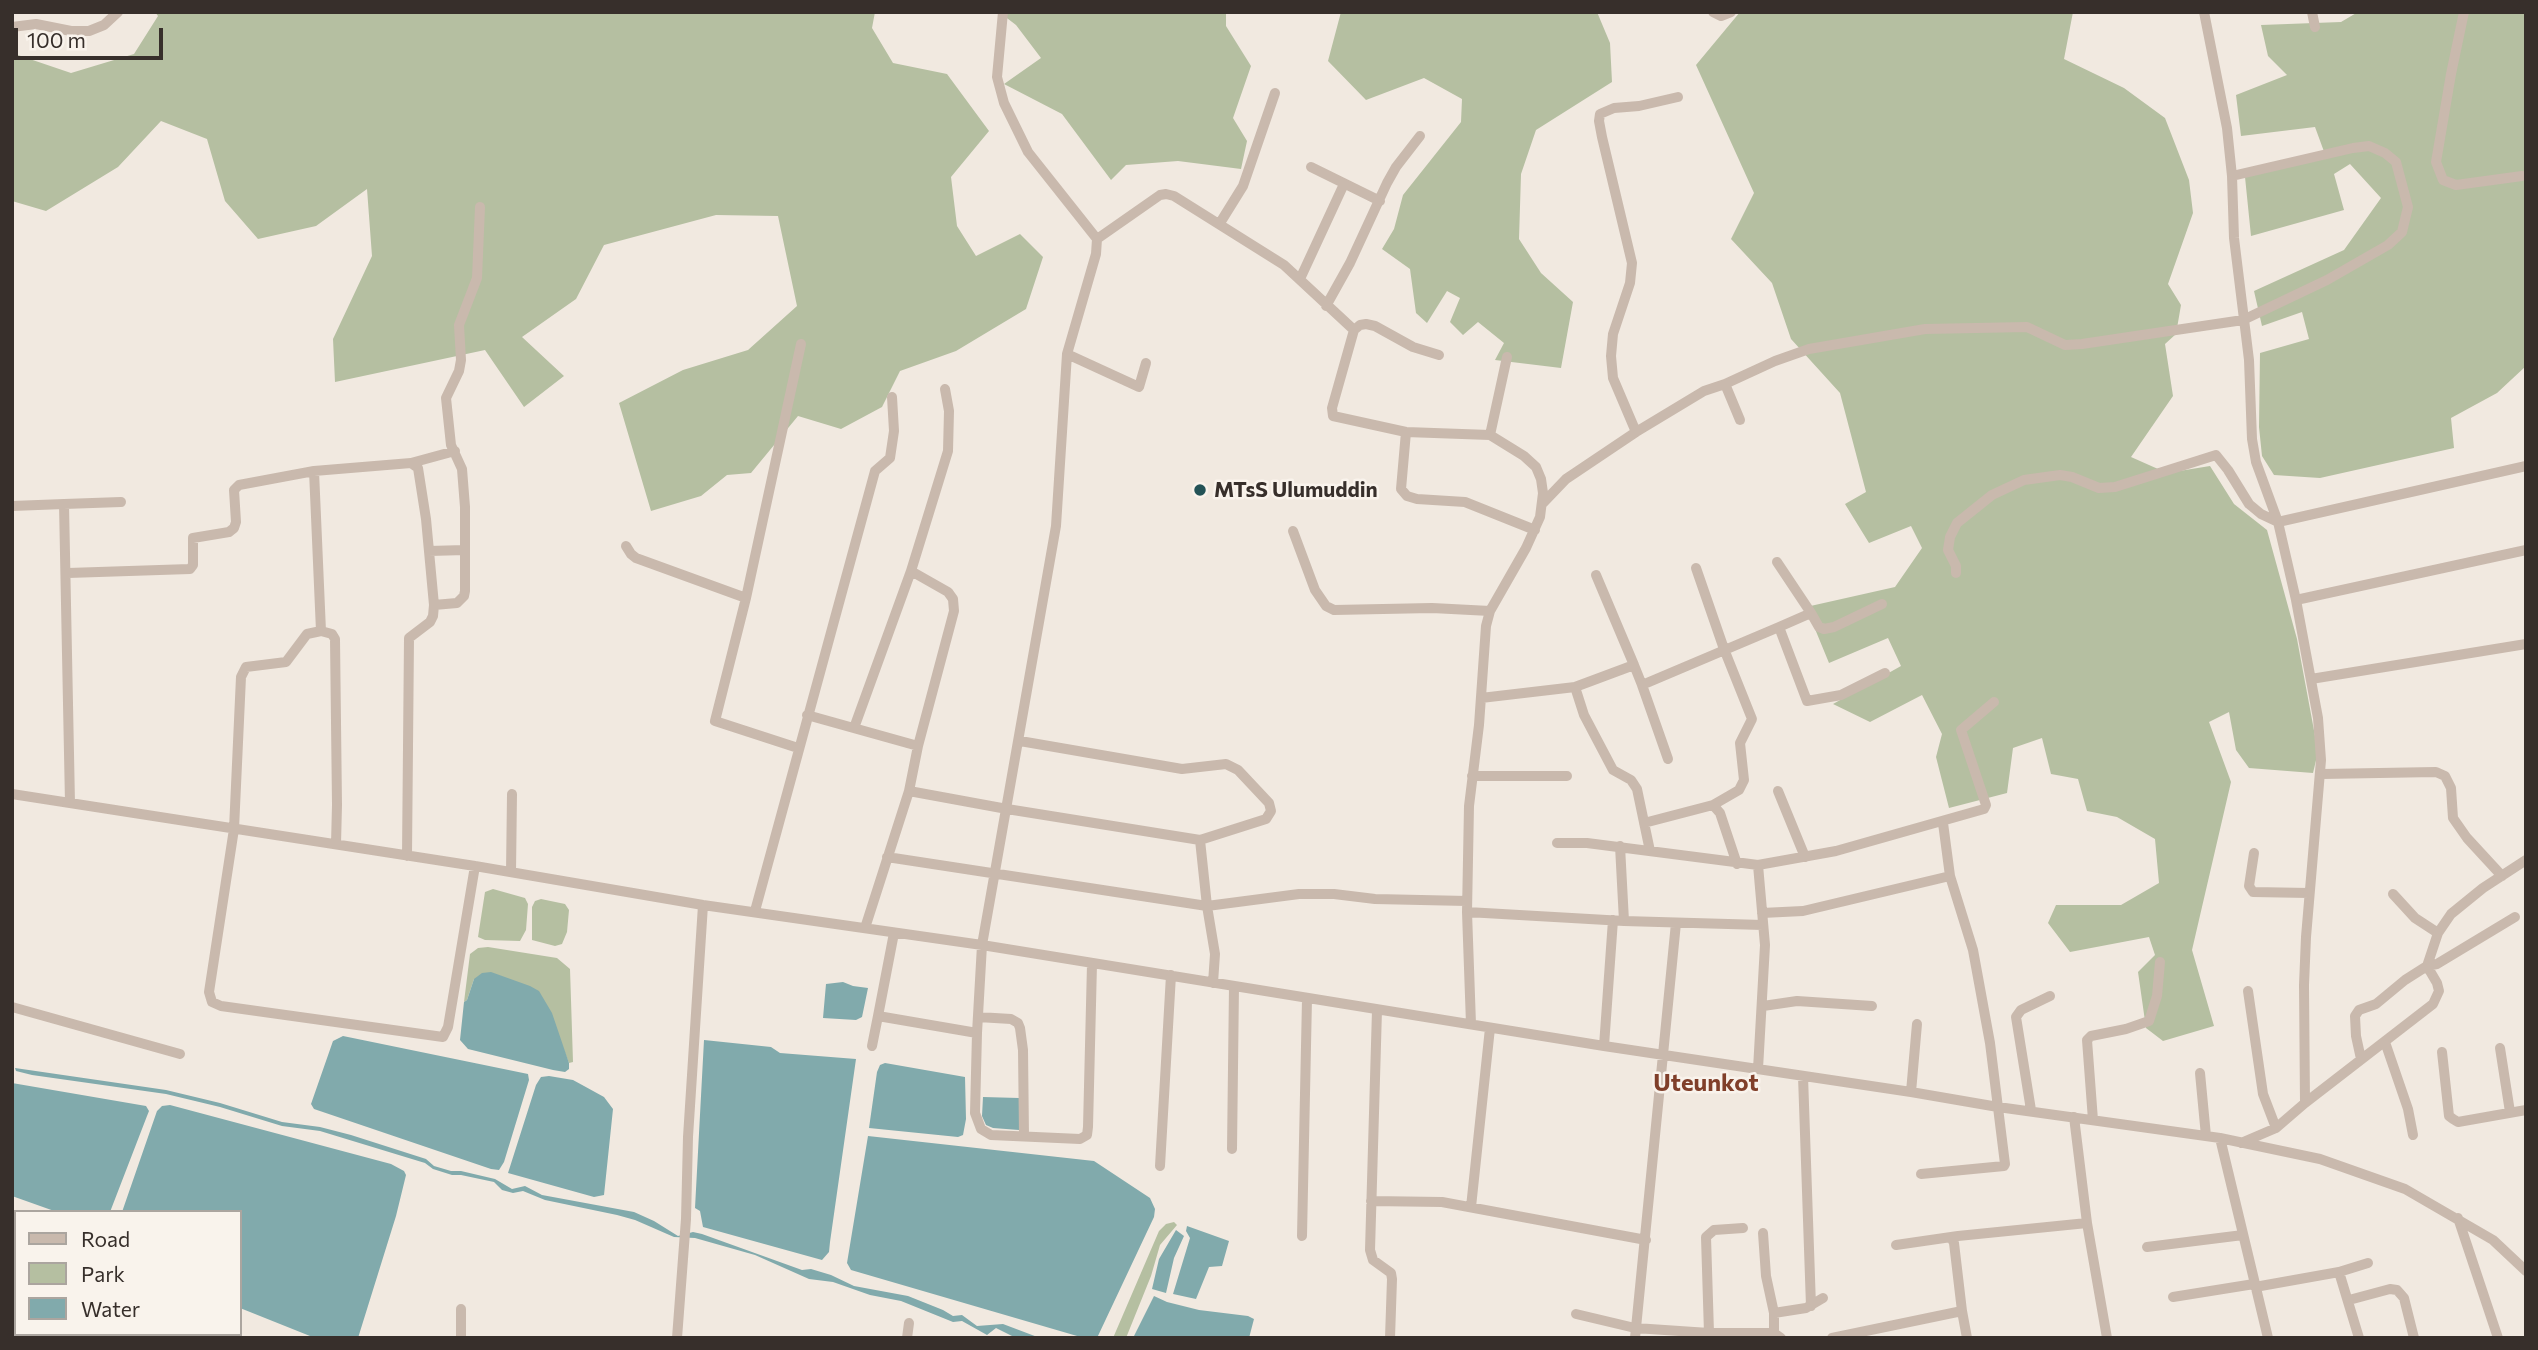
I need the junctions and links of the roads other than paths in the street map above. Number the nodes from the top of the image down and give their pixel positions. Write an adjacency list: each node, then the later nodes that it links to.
1 (118, 12): 8 (street)
2 (1003, 12): 21 (street)
3 (1713, 12): 4 (street)
4 (1731, 12)
5 (2204, 12): 14 (street)
6 (2312, 12): 9 (street)
7 (2464, 12): 15 (street)
8 (12, 27)
9 (2315, 27)
10 (1275, 93): 20 (street)
11 (1678, 97): 36 (street)
12 (1420, 136): 18 (street)
13 (1311, 167): 16 (street)
14 (2232, 176): 24 (street); 24 (street)
15 (2524, 176): 17 (street)
16 (1344, 184): 18 (street); 22 (street)
17 (2526, 189)
18 (1380, 201): 23 (street)
19 (480, 207): 38 (street)
20 (1220, 223): 21 (street); 22 (street)
21 (1097, 239): 27 (street)
22 (1300, 279): 23 (street)
23 (1326, 306): 25 (street)
24 (2243, 320): 31 (street); 46 (street)
25 (1354, 330): 28 (street); 35 (street)
26 (801, 344): 59 (street)
27 (1067, 354): 30 (street); 78 (street)
28 (1439, 355)
29 (1507, 357): 37 (street)
30 (1146, 363)
31 (1725, 384): 34 (street); 36 (street)
32 (944, 389): 55 (street)
33 (892, 397): 76 (street)
34 (1740, 420)
35 (1406, 432): 37 (street); 47 (street)
36 (1636, 432): 43 (street)
37 (1490, 435): 43 (street)
38 (455, 451): 39 (street); 50 (street)
39 (411, 463): 41 (street); 51 (street)
40 (2526, 467): 46 (street)
41 (314, 471): 56 (street); 66 (street)
42 (121, 502): 44 (street)
43 (1543, 503): 47 (street)
44 (64, 505): 45 (street); 56 (street)
45 (12, 506)
46 (2278, 522): 57 (street); 60 (street)
47 (1535, 530): 63 (street)
48 (1293, 531): 63 (street)
49 (626, 546): 59 (street)
50 (465, 550): 51 (street); 62 (street)
51 (429, 551): 62 (street)
52 (2526, 551): 60 (street)
53 (1777, 562): 64 (street)
54 (1696, 568): 68 (street)
55 (911, 571): 77 (street); 79 (street)
56 (68, 573): 89 (street)
57 (1956, 573)
58 (1596, 575): 69 (street)
59 (746, 598): 80 (street)
60 (2296, 600): 71 (street)
61 (1882, 604): 64 (street)
62 (434, 605): 101 (street)
63 (1490, 611): 74 (street)
64 (1811, 613): 65 (street)
65 (1779, 627): 68 (street); 70 (street)
66 (321, 631): 94 (street); 97 (street)
67 (2526, 644): 71 (street)
68 (1724, 649): 72 (street); 90 (street)
69 (1634, 665): 72 (street); 73 (street)
70 (1885, 673)
71 (2311, 680): 82 (street)
72 (1642, 685): 81 (street)
73 (1575, 687): 74 (street); 92 (street)
74 (1481, 698): 83 (street)
75 (1994, 702): 93 (street)
76 (807, 715): 77 (street); 80 (street)
77 (854, 728): 79 (street)
78 (1020, 741): 91 (street); 95 (street)
79 (918, 746): 85 (street)
80 (798, 748): 117 (street)
81 (1668, 759)
82 (2322, 774): 111 (street); 112 (street)
83 (1472, 776): 84 (street); 116 (street)
84 (1567, 776)
85 (909, 791): 91 (street); 102 (street)
86 (1778, 791): 103 (street)
87 (12, 794): 89 (street)
88 (512, 794): 108 (street)
89 (71, 803): 94 (street)
90 (1713, 805): 92 (street); 105 (street)
91 (1007, 809): 95 (street); 109 (street)
92 (1644, 823): 99 (street)
93 (1943, 823): 103 (street); 110 (street)
94 (228, 828): 97 (street); 107 (street)
95 (1200, 840): 115 (street)
96 (1557, 843): 98 (street)
97 (335, 844): 101 (street)
98 (1620, 846): 99 (street); 120 (street)
99 (1650, 851): 105 (street)
100 (2254, 853): 112 (street)
101 (407, 856): 107 (street)
102 (887, 857): 109 (street); 122 (street)
103 (1805, 857): 106 (street)
104 (2526, 860): 111 (street)
105 (1737, 864): 106 (street)
106 (1758, 865): 119 (street)
107 (475, 866): 108 (street)
108 (510, 872): 114 (street)
109 (995, 873): 115 (street); 125 (street)
110 (1951, 876): 119 (street); 158 (street)
111 (2502, 876): 124 (street)
112 (2309, 893): 157 (street)
113 (2393, 894): 124 (street)
114 (703, 905): 117 (street); 202 (street)
115 (1207, 906): 116 (street); 130 (street)
116 (1467, 906): 120 (street); 141 (street)
117 (755, 911): 122 (street)
118 (2515, 917): 128 (street)
119 (1762, 919): 121 (street); 135 (street)
120 (1618, 921): 121 (street); 147 (street)
121 (1676, 923): 151 (street)
122 (864, 928): 123 (street)
123 (894, 933): 125 (street); 139 (street)
124 (2438, 933): 128 (street)
125 (982, 945): 127 (street); 140 (street)
126 (2160, 962): 163 (street)
127 (1092, 964): 129 (street); 166 (street)
128 (2427, 966): 145 (street); 152 (street)
129 (1171, 975): 130 (street); 171 (street)
130 (1213, 983): 131 (street)
131 (1234, 986): 134 (street); 170 (street)
132 (2248, 991): 164 (street)
133 (2050, 996): 160 (street)
134 (1307, 999): 138 (street); 180 (street)
135 (1763, 1006): 136 (street); 153 (street)
136 (1872, 1006)
137 (12, 1007): 150 (street)
138 (1377, 1010): 141 (street); 173 (street)
139 (878, 1016): 144 (street); 146 (street)
140 (978, 1017): 144 (street); 166 (street)
141 (1471, 1024): 143 (street)
142 (1917, 1024): 156 (street)
143 (1490, 1028): 147 (street); 174 (street)
144 (977, 1032): 166 (street)
145 (2385, 1042): 152 (street); 165 (street)
146 (873, 1046)
147 (1604, 1046): 151 (street)
148 (2500, 1048): 161 (street)
149 (2442, 1052): 161 (street)
150 (180, 1054)
151 (1663, 1054): 153 (street); 182 (street)
152 (2361, 1059): 157 (street)
153 (1758, 1069): 155 (street)
154 (2200, 1073): 167 (street)
155 (1803, 1076): 156 (street); 192 (street)
156 (1911, 1092): 158 (street)
157 (2305, 1103): 164 (street)
158 (1998, 1107): 160 (street); 172 (street)
159 (2526, 1110): 161 (street)
160 (2031, 1111): 162 (street)
161 (2510, 1112)
162 (2074, 1117): 163 (street); 176 (street)
163 (2093, 1120): 167 (street)
164 (2276, 1128): 169 (street)
165 (2413, 1135)
166 (1024, 1136)
167 (2206, 1136): 168 (street)
168 (2220, 1138): 169 (street); 179 (street)
169 (2241, 1143): 175 (street)
170 (1232, 1149)
171 (1160, 1166)
172 (1920, 1174)
173 (1371, 1201): 174 (street); 204 (street)
174 (1471, 1207): 182 (street)
175 (2458, 1218): 186 (street); 211 (street)
176 (2087, 1223): 181 (street); 207 (street)
177 (1743, 1228): 199 (street)
178 (1763, 1233): 195 (street)
179 (2243, 1235): 184 (street); 188 (street)
180 (1302, 1236)
181 (1951, 1237): 183 (street); 194 (street)
182 (1646, 1240): 198 (street)
183 (1896, 1245)
184 (2147, 1247)
185 (2368, 1263): 187 (street)
186 (2526, 1271)
187 (2339, 1272): 188 (street); 191 (street)
188 (2254, 1286): 189 (street); 208 (street)
189 (2173, 1297)
190 (1823, 1298): 192 (street)
191 (2348, 1300): 209 (street); 210 (street)
192 (1811, 1306): 195 (street)
193 (461, 1309): 201 (street)
194 (1962, 1311): 205 (street); 206 (street)
195 (1774, 1313): 200 (street)
196 (1576, 1314): 198 (street)
197 (909, 1323): 203 (street)
198 (1635, 1333): 199 (street)
199 (1709, 1333): 200 (street)
200 (1777, 1335)
201 (461, 1338)
202 (677, 1338)
203 (907, 1338)
204 (1390, 1338)
205 (1832, 1338)
206 (1967, 1338)
207 (2107, 1338)
208 (2267, 1338)
209 (2359, 1338)
210 (2414, 1338)
211 (2498, 1338)

